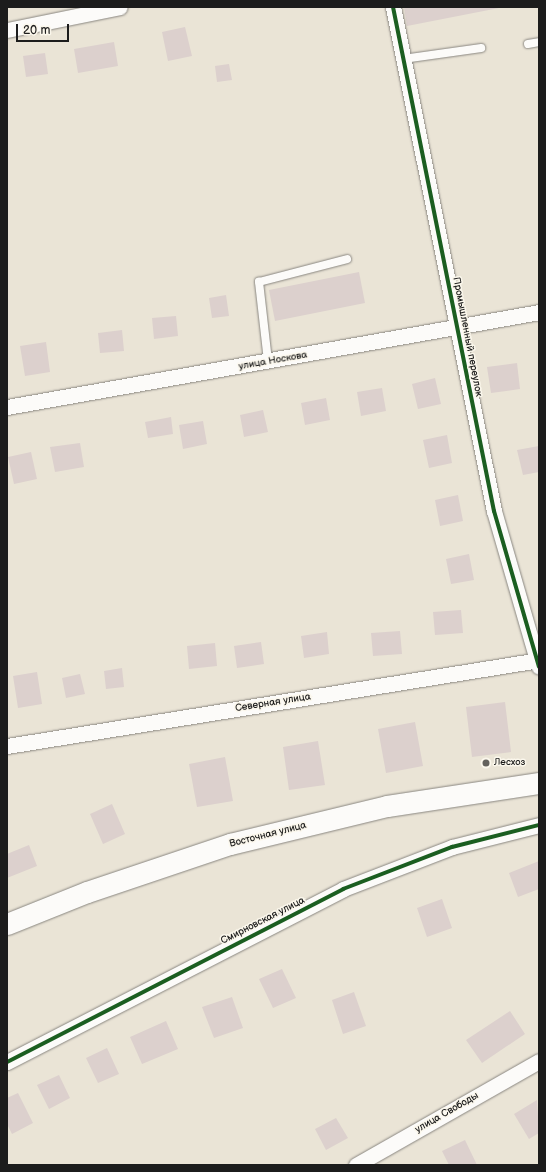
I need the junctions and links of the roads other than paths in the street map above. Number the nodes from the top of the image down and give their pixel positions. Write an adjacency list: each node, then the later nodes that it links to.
1 (120, 7): 3 (street)
2 (393, 7): 7 (street, Промышленный переулок)
3 (7, 30)
4 (539, 42): 5 (lane)
5 (528, 44)
6 (481, 48): 7 (lane)
7 (403, 59): 10 (street, Промышленный переулок)
8 (347, 259): 11 (lane)
9 (539, 312): 10 (street, улица Носкова)
10 (457, 329): 11 (street, улица Носкова); 13 (street, Промышленный переулок)
11 (268, 361): 12 (street, улица Носкова)
12 (7, 407)
13 (539, 662): 14 (street, Северная улица)
14 (7, 746)
15 (539, 783): 17 (main road, Восточная улица)
16 (539, 825): 19 (street, Смирновская улица)
17 (7, 924)
18 (539, 1061): 20 (street, улица Свободы)
19 (7, 1062)
20 (356, 1165)

